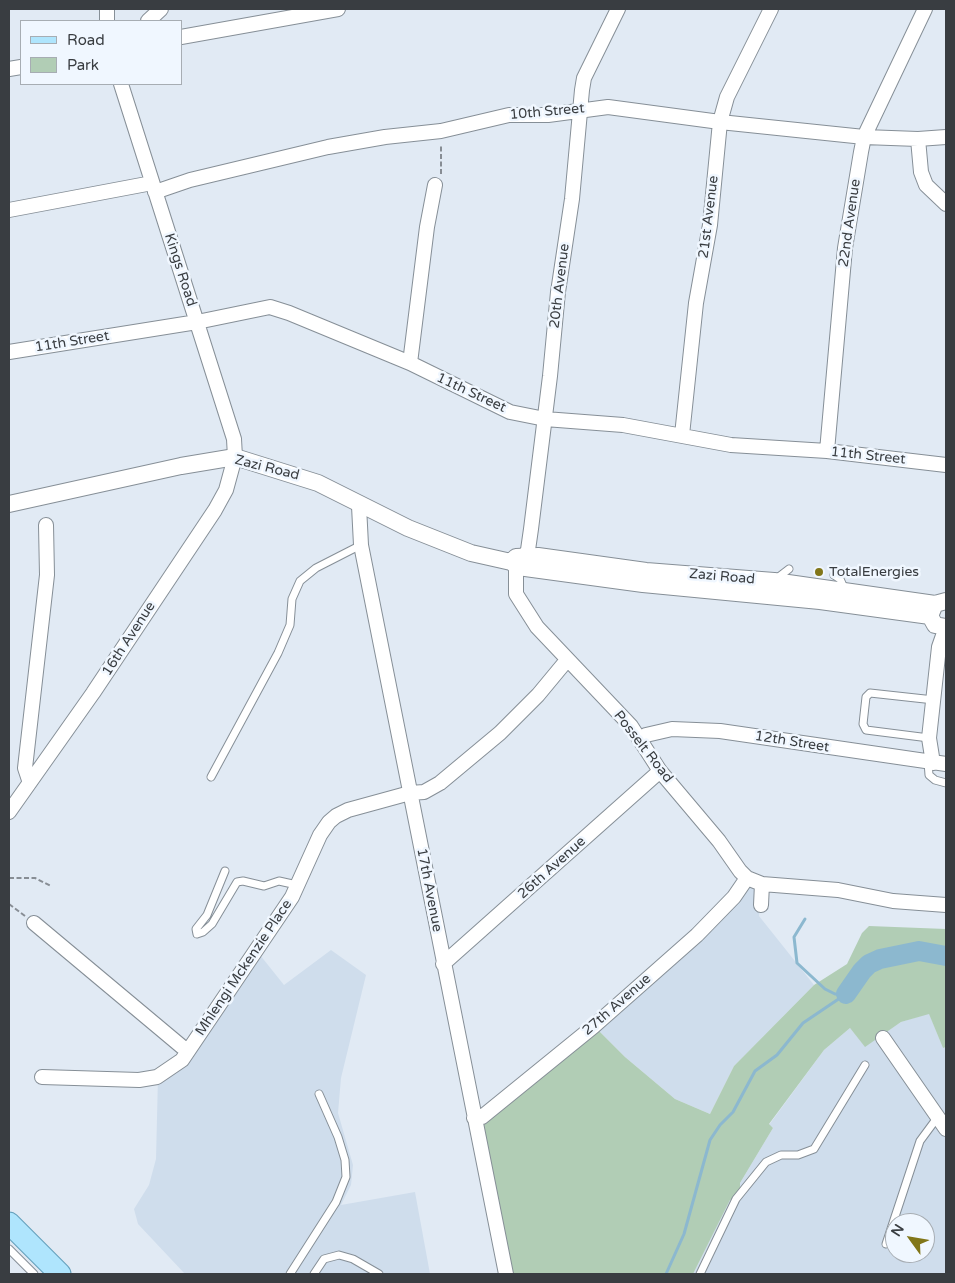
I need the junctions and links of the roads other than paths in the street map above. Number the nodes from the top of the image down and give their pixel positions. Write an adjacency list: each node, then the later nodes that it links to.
1 (160, 9): 6 (street)
2 (338, 9): 7 (street)
3 (618, 9): 9 (street, 20th Avenue)
4 (771, 9): 10 (street, 21st Avenue)
5 (925, 9): 11 (street, 22nd Avenue)
6 (149, 20)
7 (182, 37)
8 (121, 85): 15 (street, Kings Road)
9 (579, 110): 10 (street, 10th Street); 15 (street, 10th Street); 21 (street, 20th Avenue)
10 (720, 122): 11 (street, 10th Street); 22 (street, 21st Avenue)
11 (864, 137): 13 (street, 10th Street); 23 (street, 22nd Avenue)
12 (946, 137): 13 (street, 10th Street)
13 (918, 139): 16 (street)
14 (435, 185): 20 (street)
15 (153, 187): 17 (street, 10th Street); 18 (street, Kings Road)
16 (946, 204)
17 (9, 210)
18 (198, 322): 19 (street, 11th Street); 20 (street, 11th Street); 24 (street, Kings Road)
19 (9, 352)
20 (410, 363): 21 (street, 11th Street)
21 (545, 418): 22 (street, 11th Street); 30 (street, 20th Avenue)
22 (682, 435): 23 (street, 11th Street)
23 (827, 451): 25 (street, 11th Street)
24 (235, 458): 26 (street, Zazi Road); 27 (street, Zazi Road); 43 (street, 16th Avenue)
25 (946, 465)
26 (9, 504)
27 (359, 506): 29 (street, 17th Avenue); 30 (street, Zazi Road)
28 (46, 525): 43 (street)
29 (361, 546): 42 (lane); 45 (street, 17th Avenue)
30 (518, 562): 33 (street, Zazi Road); 35 (street, Zazi Road); 36 (street, Posselt Road)
31 (789, 569): 33 (lane)
32 (834, 575): 34 (lane)
33 (774, 581): 34 (street, Zazi Road)
34 (845, 591): 35 (street, Zazi Road)
35 (941, 612): 37 (street)
36 (567, 660): 39 (street, Posselt Road); 45 (street, Mhlengi Mckenzie Place)
37 (934, 700): 38 (street); 38 (lane)
38 (929, 738): 40 (street)
39 (639, 739): 40 (street, 12th Street); 41 (street, Posselt Road)
40 (936, 763): 44 (lane)
41 (660, 771): 48 (street, Posselt Road); 54 (street, 26th Avenue)
42 (211, 777)
43 (29, 780): 46 (street, 16th Avenue)
44 (946, 783)
45 (410, 793): 50 (street, Mhlengi Mckenzie Place); 54 (street, 17th Avenue)
46 (9, 812)
47 (225, 871): 50 (lane)
48 (747, 878): 49 (street); 60 (street, 27th Avenue)
49 (762, 884): 51 (street); 52 (street)
50 (298, 886): 56 (street, Mhlengi Mckenzie Place)
51 (761, 905)
52 (946, 905)
53 (34, 923): 56 (street)
54 (444, 964): 60 (street, 17th Avenue)
55 (883, 1038): 61 (street)
56 (187, 1051): 58 (street, Mhlengi Mckenzie Place)
57 (865, 1065): 71 (lane)
58 (42, 1077)
59 (319, 1094): 67 (lane)
60 (474, 1118): 70 (street, 17th Avenue)
61 (942, 1124): 62 (lane)
62 (896, 1213)
63 (9, 1218): 66 (main road)
64 (9, 1223): 66 (main road)
65 (9, 1249): 66 (lane)
66 (50, 1272)
67 (290, 1274)
68 (314, 1274): 69 (lane)
69 (379, 1274)
70 (506, 1274)
71 (700, 1274)

